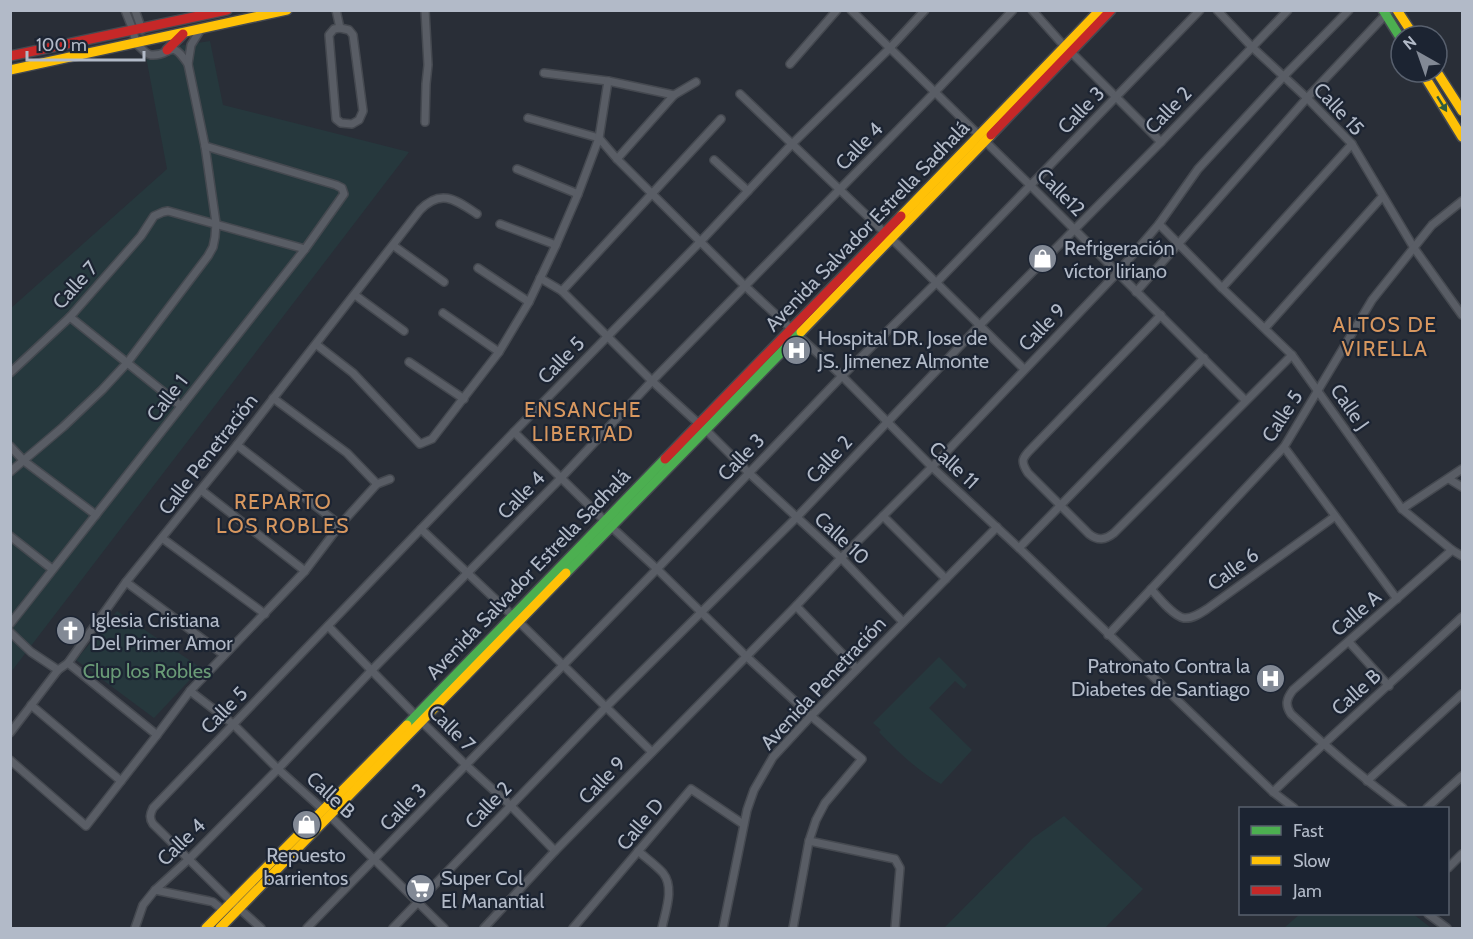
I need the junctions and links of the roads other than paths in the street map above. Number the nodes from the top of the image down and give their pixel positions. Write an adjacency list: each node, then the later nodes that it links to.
1 (125, 10): 22 (street)
2 (135, 10): 22 (street)
3 (227, 10): 22 (main road)
4 (287, 10): 23 (main road)
5 (336, 10): 21 (street)
6 (425, 10): 48 (street)
7 (837, 10): 32 (street)
8 (851, 10): 27 (street, Calle12)
9 (925, 10): 27 (street, Calle 5)
10 (1013, 10): 40 (street, Calle 4)
11 (1032, 10): 28 (street)
12 (1100, 10): 28 (main road, Avenida Salvador Estrella Sadhalá)
13 (1111, 10): 28 (main road, Avenida Salvador Estrella Sadhalá)
14 (1200, 10): 43 (street, Calle 3)
15 (1217, 10): 26 (street, Calle 15)
16 (1288, 10): 26 (street, Calle 2)
17 (1349, 10): 35 (street, Calle 9)
18 (1397, 10): 20 (main road)
19 (1386, 12): 44 (street)
20 (1406, 24)
21 (340, 28): 21 (street)
22 (137, 29): 25 (street); 30 (main road)
23 (202, 29): 24 (main road); 31 (street)
24 (186, 32): 25 (main road); 29 (main road)
25 (140, 43): 29 (street); 33 (main road)
26 (1252, 47): 35 (street, Calle 15); 52 (street, Calle 2)
27 (889, 49): 40 (street, Calle12); 53 (street, Calle 5)
28 (1068, 49): 43 (street); 51 (main road, Avenida Salvador Estrella Sadhalá)
29 (167, 50): 31 (street)
30 (10, 56)
31 (188, 64): 55 (street)
32 (790, 64)
33 (10, 70)
34 (544, 73): 36 (street)
35 (1284, 76): 44 (street, Calle 15); 69 (street, Calle 9)
36 (608, 81): 42 (street); 50 (street)
37 (696, 82): 42 (street)
38 (1430, 84): 49 (main road, one-way to 49)
39 (1445, 84): 45 (main road)
40 (935, 92): 51 (street, Calle12); 60 (street, Calle 4)
41 (740, 94): 53 (street)
42 (674, 95): 56 (street)
43 (1116, 96): 52 (street); 59 (street, Calle 3)
44 (1307, 98): 54 (street, Calle 15); 73 (street)
45 (1462, 111)
46 (528, 118): 50 (street)
47 (721, 119): 62 (street)
48 (425, 122)
49 (1462, 136)
50 (598, 138): 56 (street, Calle 11); 63 (street)
51 (981, 139): 59 (street, Calle12); 71 (main road, Avenida Salvador Estrella Sadhalá)
52 (1161, 142): 70 (street, Calle 2)
53 (792, 144): 60 (street); 61 (street, Calle 5)
54 (1352, 144): 64 (street, Calle 15); 84 (street)
55 (205, 146): 67 (street); 77 (street, Calle 1)
56 (617, 159): 62 (street, Calle 11)
57 (714, 160): 61 (street)
58 (517, 169): 63 (street)
59 (1031, 186): 70 (street, Calle12); 82 (street, Calle 3)
60 (840, 190): 71 (street); 83 (street, Calle 4)
61 (748, 191): 72 (street, Calle 5)
62 (652, 193): 72 (street, Calle 11); 85 (street)
63 (578, 194): 74 (street)
64 (1382, 196): 76 (street, Calle 15); 94 (street)
65 (1462, 201): 76 (street, Calle 5)
66 (477, 214): 75 (street, Calle Penetración)
67 (216, 223): 77 (street); 92 (street, Calle 7); 103 (street)
68 (500, 224): 74 (street)
69 (1159, 224): 73 (street, Calle J); 79 (street, Calle 9)
70 (1074, 228): 79 (street, Calle12); 93 (street, Calle 2)
71 (888, 235): 82 (street); 96 (main road, Avenida Salvador Estrella Sadhalá)
72 (701, 241): 83 (street, Calle 11); 97 (street, Calle 5)
73 (1179, 244): 84 (street, Calle J); 86 (street)
74 (556, 245): 80 (street)
75 (394, 246): 81 (street); 87 (street, Calle Penetración)
76 (1414, 248): 91 (street, Calle 15); 108 (street, Calle 5)
77 (305, 249): 112 (street, Calle 1)
78 (478, 268): 88 (street)
79 (1118, 272): 86 (street, Calle12); 104 (street, Calle 9)
80 (540, 278): 85 (street, Calle 10); 88 (street)
81 (444, 282)
82 (936, 283): 93 (street); 106 (street, Calle 3)
83 (746, 286): 96 (street, Calle 11); 107 (street, Calle 4)
84 (1222, 288): 94 (street, Calle J)
85 (562, 291): 97 (street, Calle 10)
86 (1136, 292): 90 (street, Calle12)
87 (355, 295): 95 (street); 98 (street, Calle Penetración)
88 (529, 302): 99 (street)
89 (443, 313): 99 (street)
90 (1161, 315): 101 (street, Calle12); 130 (street)
91 (1462, 315)
92 (70, 317): 103 (street); 105 (street, Calle 7)
93 (979, 326): 104 (street); 113 (street, Calle 2)
94 (1265, 328): 100 (street, Calle J)
95 (404, 331)
96 (795, 333): 106 (street, Calle 11); 114 (main road, Avenida Salvador Estrella Sadhalá)
97 (607, 337): 107 (street, Calle 10); 115 (street, Calle 5)
98 (317, 345): 109 (street, Calle Penetración); 110 (street)
99 (499, 352): 110 (street)
100 (1292, 355): 108 (street, Calle J); 111 (street)
101 (1204, 358): 111 (street, Calle12); 130 (street)
102 (409, 362): 110 (street)
103 (127, 363): 112 (street); 119 (street)
104 (1024, 369): 120 (street, Calle 9)
105 (10, 373)
106 (842, 376): 113 (street, Calle 11); 123 (street, Calle 3)
107 (652, 381): 114 (street, Calle 10); 124 (street, Calle 4)
108 (1318, 391): 118 (street, Calle 5); 131 (street, Calle J)
109 (273, 399): 116 (street, Calle Penetración); 127 (street)
110 (464, 399)
111 (1245, 400): 130 (street)
112 (181, 406): 132 (street, Calle 1)
113 (886, 422): 120 (street, Calle 11); 135 (street, Calle 2)
114 (702, 427): 123 (street, Calle 10); 136 (main road, Avenida Salvador Estrella Sadhalá)
115 (514, 432): 124 (street); 139 (street, Calle 5)
116 (237, 445): 129 (street, Calle Penetración); 137 (street)
117 (10, 446): 119 (street)
118 (1284, 447): 134 (street); 152 (street, Calle 5)
119 (24, 461): 122 (street); 132 (street)
120 (932, 468): 133 (street, Calle 9); 138 (street, Calle 11)
121 (1462, 469): 126 (street)
122 (10, 472)
123 (749, 473): 135 (street, Calle 10); 147 (street, Calle 3)
124 (561, 478): 136 (street); 149 (street, Calle 4)
125 (390, 479): 127 (street)
126 (1449, 479): 128 (street); 131 (street)
127 (377, 484): 137 (street)
128 (1462, 487)
129 (201, 490): 141 (street, Calle Penetración); 148 (street)
130 (1061, 505): 142 (street)
131 (1402, 509): 143 (street, Calle J)
132 (96, 514): 146 (street, Calle 1)
133 (883, 516): 145 (street, Calle 9); 150 (street)
134 (1334, 516): 152 (street, Calle 6); 153 (street)
135 (796, 518): 145 (street, Calle 10); 155 (street, Calle 2)
136 (608, 524): 147 (street); 158 (main road, Avenida Salvador Estrella Sadhalá)
137 (340, 525): 148 (street)
138 (997, 527): 142 (street, Calle 11); 150 (street, Avenida Penetración)
139 (422, 529): 149 (street); 161 (street, Calle 5)
140 (10, 536): 146 (street)
141 (162, 538): 151 (street, Calle Penetración); 156 (street)
142 (1019, 548): 163 (street, Calle 11)
143 (1452, 550): 144 (street, Calle J); 153 (street, Calle A)
144 (1462, 556)
145 (841, 558): 154 (street, Calle 9); 159 (street, Calle 10)
146 (52, 569): 160 (street, Calle 1)
147 (657, 569): 155 (street); 168 (street, Calle 3)
148 (305, 571): 156 (street)
149 (468, 574): 158 (street); 171 (street, Calle 4)
150 (946, 579): 159 (street, Avenida Penetración)
151 (126, 582): 165 (street); 167 (street, Calle Penetración)
152 (1151, 589): 163 (street, Calle 5)
153 (1397, 600): 164 (street, Calle A)
154 (796, 606): 166 (street, Calle 9); 169 (street)
155 (701, 612): 166 (street); 176 (street, Calle 2)
156 (265, 614): 165 (street)
157 (1462, 617): 172 (street, Calle B)
158 (516, 619): 168 (street); 178 (main road, Avenida Salvador Estrella Sadhalá)
159 (903, 622): 169 (street, Avenida Penetración)
160 (10, 624)
161 (328, 626): 171 (street, Calle 7); 179 (street, Calle 5)
162 (10, 632): 170 (street)
163 (1108, 635): 190 (street, Calle 11)
164 (1349, 642): 172 (street); 182 (street, Calle A)
165 (224, 655): 173 (street)
166 (747, 657): 177 (street); 183 (street, Calle 9)
167 (68, 663): 170 (street, Calle Penetración); 181 (street)
168 (563, 665): 176 (street); 185 (street, Calle 3)
169 (857, 669): 177 (street, Avenida Penetración)
170 (58, 670): 175 (street, Calle Penetración)
171 (371, 671): 178 (street, Calle 7); 186 (street, Calle 4)
172 (1389, 686): 182 (street, Calle B)
173 (190, 691): 179 (street, Calle B); 181 (street)
174 (1462, 694): 189 (street)
175 (31, 705): 180 (street, Calle Penetración); 188 (street)
176 (605, 708): 183 (street); 191 (street, Calle 2)
177 (811, 716): 196 (street, Avenida Penetración); 197 (street)
178 (419, 718): 185 (street, Calle 7); 195 (main road, Avenida Salvador Estrella Sadhalá)
179 (233, 724): 186 (street, Calle B); 201 (street, Calle 5)
180 (10, 733)
181 (158, 735): 188 (street)
182 (1323, 744): 189 (street); 190 (street, Calle B)
183 (652, 752): 198 (street, Calle 9)
184 (10, 760): 188 (street)
185 (466, 765): 191 (street, Calle 7); 202 (street, Calle 3)
186 (278, 769): 195 (street, Calle B); 201 (street, Calle 4)
187 (1462, 776): 194 (street)
188 (121, 781)
189 (1367, 781): 193 (street)
190 (1273, 792): 192 (street, Calle 11)
191 (511, 806): 198 (street, Calle 7); 205 (street, Calle 2)
192 (1293, 807)
193 (1402, 807)
194 (1428, 807)
195 (326, 812): 202 (street, Calle B); 206 (main road, Avenida Salvador Estrella Sadhalá)
196 (743, 824): 199 (street, Calle D); 219 (street, Avenida Penetración)
197 (809, 841): 220 (street); 221 (street)
198 (555, 851): 216 (street, Calle 9)
199 (638, 851): 217 (street, Calle D); 218 (street)
200 (1462, 854): 203 (street)
201 (189, 858): 204 (street, Calle 4); 206 (street)
202 (375, 860): 205 (street, Calle B); 213 (street, Calle 3)
203 (1449, 867)
204 (154, 890): 207 (street); 210 (street, Calle 4)
205 (418, 901): 214 (street, Calle 2); 215 (street, Calle B)
206 (236, 905): 207 (main road, Avenida Salvador Estrella Sadhalá); 209 (main road, Avenida Salvador Estrella Sadhalá); 212 (street)
207 (224, 911): 211 (main road, Avenida Salvador Estrella Sadhalá)
208 (1429, 915): 222 (street)
209 (221, 927)
210 (135, 928)
211 (206, 928)
212 (261, 928)
213 (307, 928)
214 (393, 928)
215 (444, 928)
216 (484, 928)
217 (573, 928)
218 (662, 928)
219 (723, 928)
220 (793, 928)
221 (895, 928)
222 (1447, 928)

